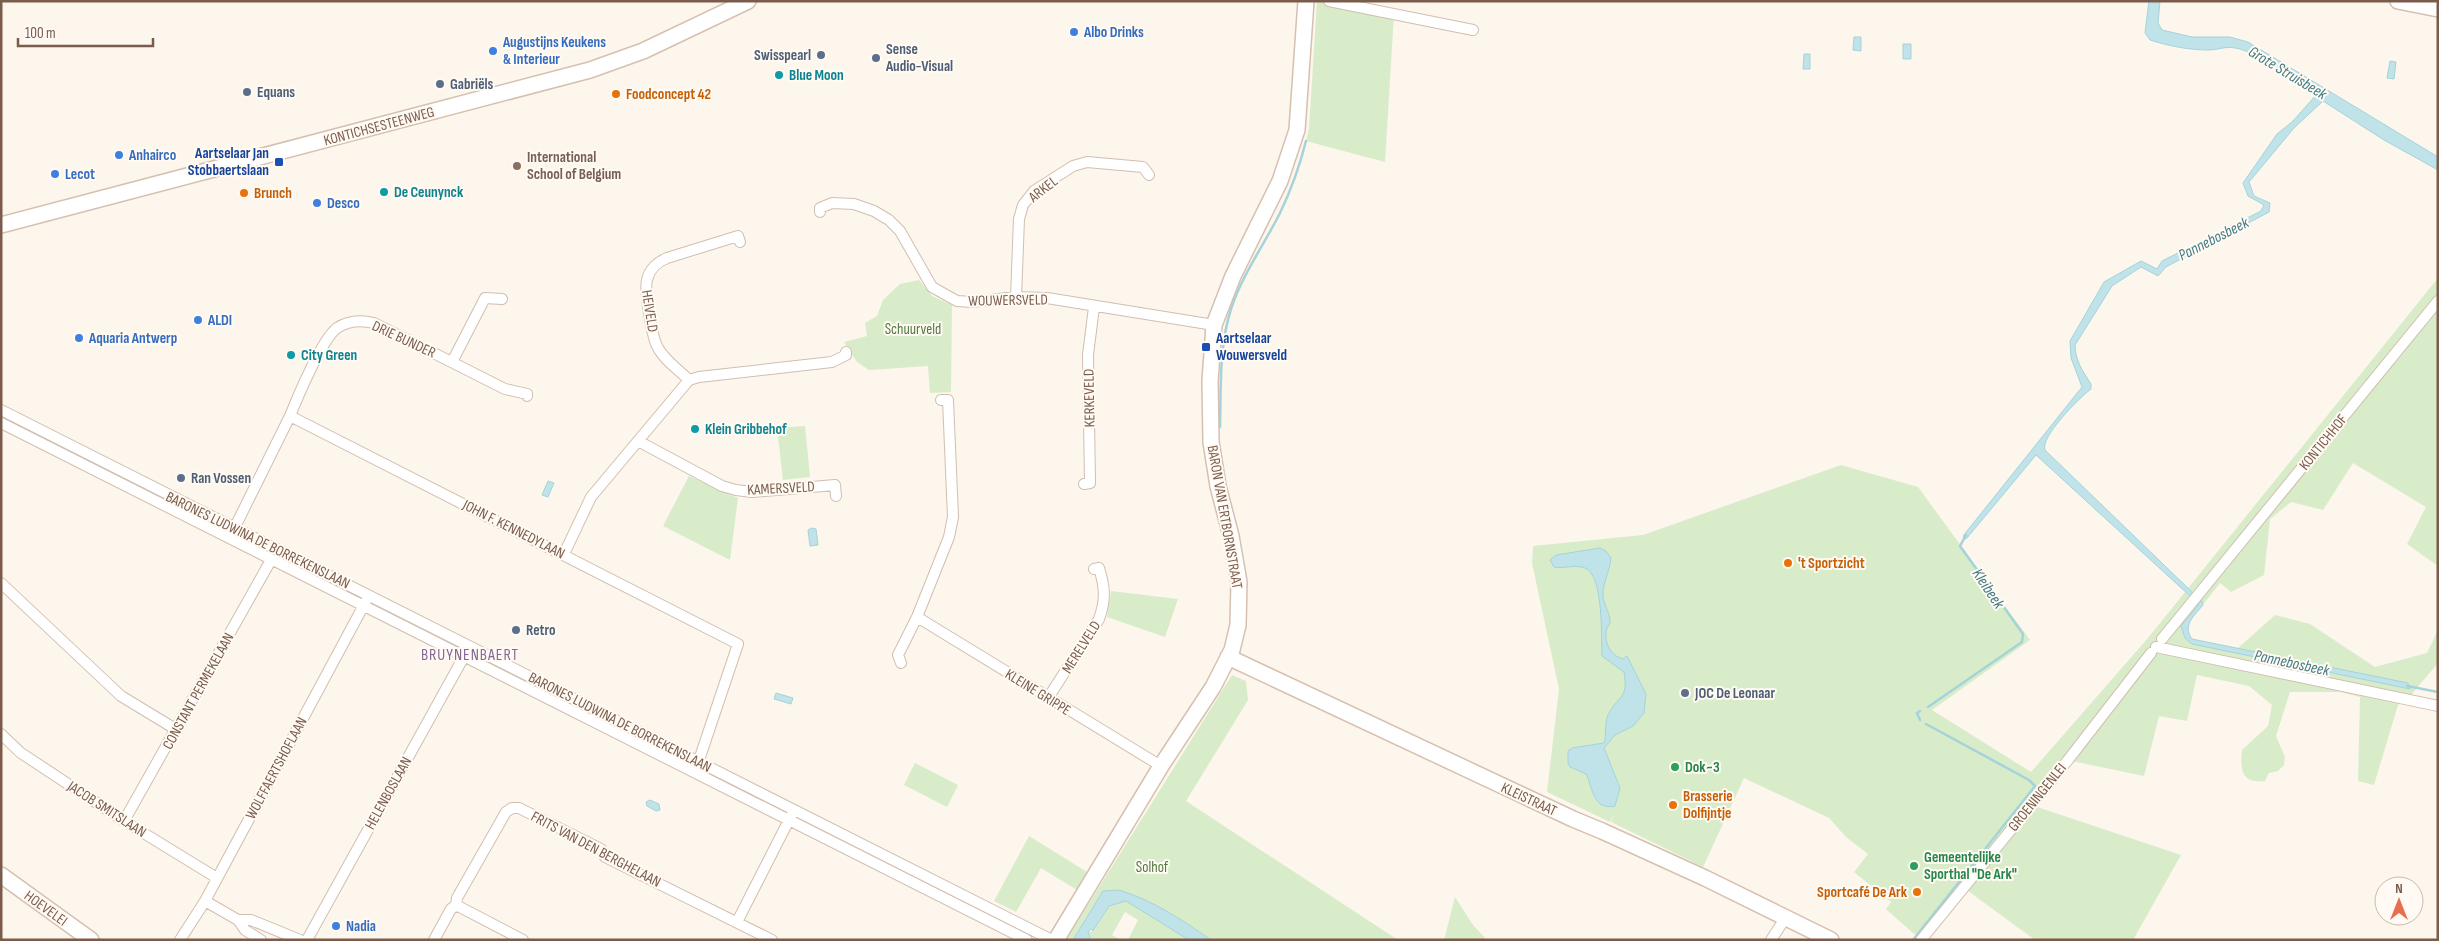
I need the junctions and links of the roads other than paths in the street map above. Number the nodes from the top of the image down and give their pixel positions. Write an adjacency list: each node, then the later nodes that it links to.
1 (748, 1): 9 (street, KONTICHSESTEENWEG)
2 (1306, 1): 15 (street, BARON VAN ERTBORNSTRAAT)
3 (1329, 1): 6 (street)
4 (2398, 1): 5 (street)
5 (2438, 9)
6 (1473, 30)
7 (1149, 175): 11 (street, ARKEL)
8 (820, 212): 11 (street, WOUWERSVELD)
9 (1, 226)
10 (740, 242): 18 (street, HEIVELD)
11 (1016, 297): 14 (street, WOUWERSVELD)
12 (502, 299): 17 (street, DRIE BUNDER)
13 (2438, 301): 31 (street, KONTICHHOF)
14 (1094, 307): 15 (street, WOUWERSVELD); 25 (street, KERKEVELD)
15 (1214, 325): 38 (street, BARON VAN ERTBORNSTRAAT)
16 (846, 352): 18 (street)
17 (452, 362): 19 (street, DRIE BUNDER); 22 (street, DRIE BUNDER)
18 (689, 380): 24 (street)
19 (527, 396)
20 (941, 400): 35 (street)
21 (1, 410): 27 (street, BARONES LUDWINA DE BORREKENSLAAN)
22 (290, 416): 27 (street); 28 (street, JOHN F. KENNEDYLAAN)
23 (1, 422): 27 (street, BARONES LUDWINA DE BORREKENSLAAN)
24 (638, 440): 26 (street, KAMERSVELD); 28 (street)
25 (1084, 484)
26 (836, 496)
27 (232, 534): 29 (street, BARONES LUDWINA DE BORREKENSLAAN); 33 (street, BARONES LUDWINA DE BORREKENSLAAN)
28 (564, 554): 45 (street, JOHN F. KENNEDYLAAN)
29 (271, 560): 34 (street, BARONES LUDWINA DE BORREKENSLAAN); 43 (street, CONSTANT PERMEKELAAN)
30 (1094, 569): 41 (street, MERELVELD)
31 (2208, 582): 37 (street, GROENINGENLEI)
32 (1, 583): 43 (street)
33 (369, 596): 34 (street, WOLFFAERTSHOFLAAN); 36 (street, BARONES LUDWINA DE BORREKENSLAAN)
34 (363, 606): 39 (street, BARONES LUDWINA DE BORREKENSLAAN); 52 (street, WOLFFAERTSHOFLAAN)
35 (916, 617): 40 (street); 41 (street, KLEINE GRIPPE)
36 (470, 646): 39 (street, HELENBOSLAAN); 45 (street, BARONES LUDWINA DE BORREKENSLAAN)
37 (2156, 646): 42 (street); 71 (street, GROENINGENLEI)
38 (1228, 656): 46 (street, BARON VAN ERTBORNSTRAAT); 55 (street, KLEISTRAAT)
39 (463, 657): 47 (street, BARONES LUDWINA DE BORREKENSLAAN); 62 (street, HELENBOSLAAN)
40 (900, 663)
41 (1048, 698): 46 (street, KLEINE GRIPPE)
42 (2438, 706)
43 (177, 730): 50 (street, CONSTANT PERMEKELAAN)
44 (1, 734): 50 (street, JACOB SMITSLAAN)
45 (698, 761): 47 (street, JOHN F. KENNEDYLAAN); 48 (street, BARONES LUDWINA DE BORREKENSLAAN)
46 (1161, 766): 68 (street, BARON VAN ERTBORNSTRAAT)
47 (694, 774): 49 (street, BARONES LUDWINA DE BORREKENSLAAN)
48 (795, 809): 49 (street); 67 (street, BARONES LUDWINA DE BORREKENSLAAN)
49 (789, 819): 57 (street); 66 (street, BARONES LUDWINA DE BORREKENSLAAN)
50 (124, 821): 52 (street, JACOB SMITSLAAN)
51 (1, 875): 58 (street, HOEVELEI)
52 (216, 878): 53 (street, WOLFFAERTSHOFLAAN)
53 (205, 901): 56 (street); 59 (street, WOLFFAERTSHOFLAAN)
54 (456, 905): 57 (street, FRITS VAN DEN BERGHELAAN); 63 (street, FRITS VAN DEN BERGHELAAN); 64 (street)
55 (1786, 917): 69 (street); 70 (street, KLEISTRAAT)
56 (238, 920): 60 (street); 61 (street)
57 (737, 922): 65 (street, FRITS VAN DEN BERGHELAAN)
58 (91, 940)
59 (180, 940)
60 (261, 940)
61 (300, 940)
62 (307, 940)
63 (434, 940)
64 (523, 940)
65 (772, 940)
66 (1027, 940)
67 (1052, 940)
68 (1056, 940)
69 (1771, 940)
70 (1831, 940)
71 (1921, 940)

